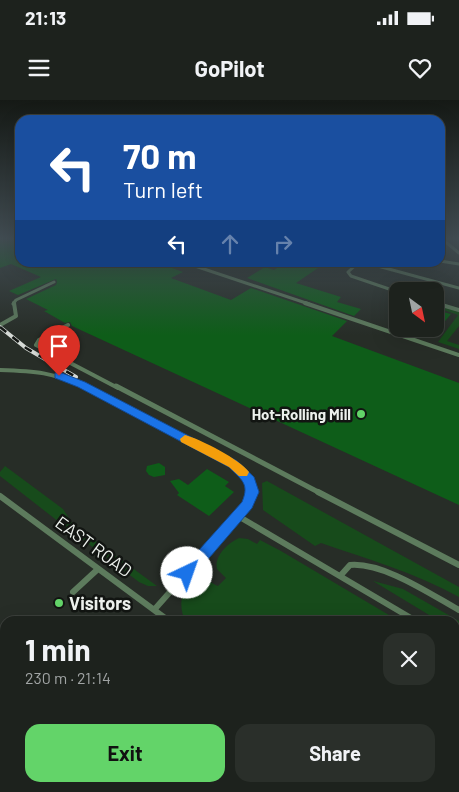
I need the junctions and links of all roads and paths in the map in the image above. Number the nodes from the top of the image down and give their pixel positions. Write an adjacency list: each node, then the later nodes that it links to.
1 (211, 270): 11 (lane)
2 (350, 270): 6 (lane)
3 (394, 270): 5 (lane)
4 (54, 282): 9 (lane)
5 (459, 288)
6 (389, 289)
7 (444, 306): 8 (lane)
8 (459, 310)
9 (0, 325)
10 (68, 325): 15 (lane)
11 (459, 355)
12 (0, 370): 14 (lane)
13 (0, 496): 16 (lane, EAST ROAD)
14 (238, 516): 17 (lane); 19 (lane)
15 (459, 565)
16 (98, 570): 18 (lane); 19 (lane, EAST ROAD)
17 (341, 575): 20 (lane); 22 (lane)
18 (73, 592)
19 (154, 610): 21 (lane, EAST ROAD)
20 (459, 610)
21 (162, 616)
22 (408, 616)

